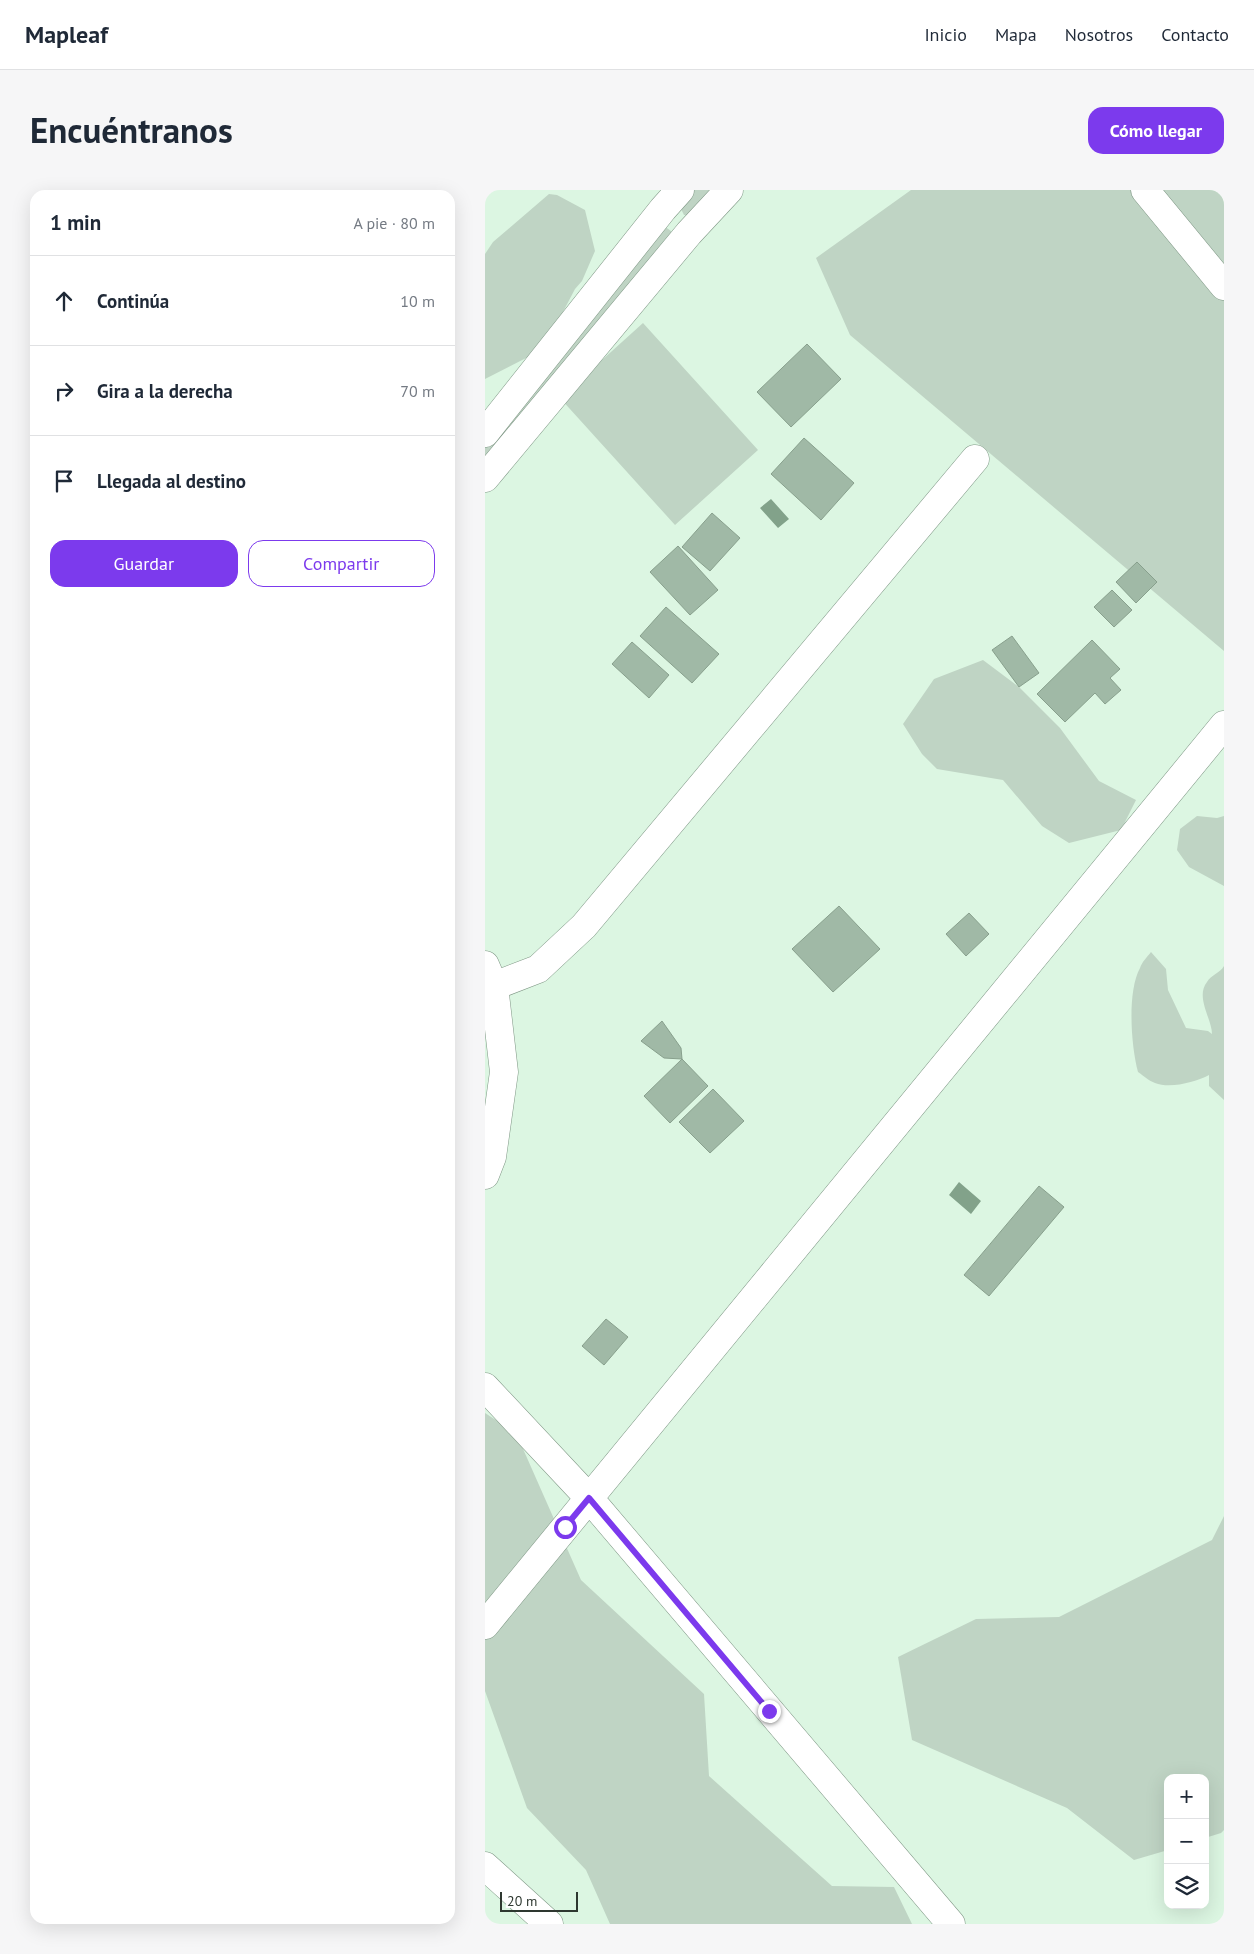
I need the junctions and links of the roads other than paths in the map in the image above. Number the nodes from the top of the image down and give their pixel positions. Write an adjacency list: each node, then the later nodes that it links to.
1 (729, 190): 4 (street)
2 (1145, 190): 5 (street)
3 (672, 200): 4 (street); 6 (street)
4 (689, 232): 8 (street)
5 (1224, 286)
6 (485, 433)
7 (975, 458): 10 (street)
8 (485, 478)
9 (1224, 725): 13 (street)
10 (489, 976): 11 (street)
11 (485, 1175)
12 (485, 1387): 13 (street)
13 (589, 1498): 14 (street); 17 (street)
14 (485, 1625)
15 (485, 1866): 16 (street)
16 (549, 1924)
17 (951, 1924)

